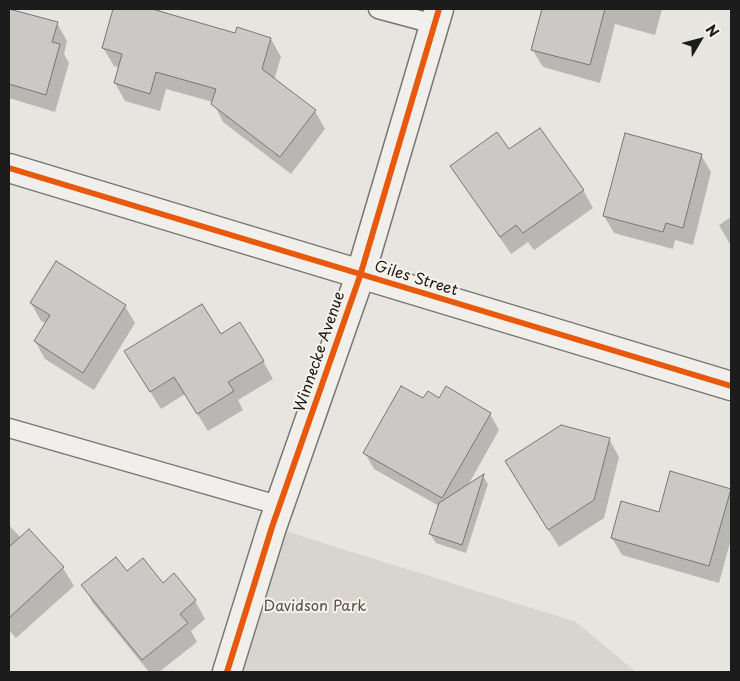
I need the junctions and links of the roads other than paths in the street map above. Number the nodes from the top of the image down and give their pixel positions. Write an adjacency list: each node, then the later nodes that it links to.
1 (378, 9): 2 (lane)
2 (436, 16): 4 (street, Winnecke Avenue)
3 (9, 168): 4 (street, Giles Street)
4 (360, 276): 5 (street, Giles Street); 7 (street, Winnecke Avenue)
5 (731, 386)
6 (9, 428): 7 (lane)
7 (281, 506): 8 (street, Winnecke Avenue)
8 (227, 672)

